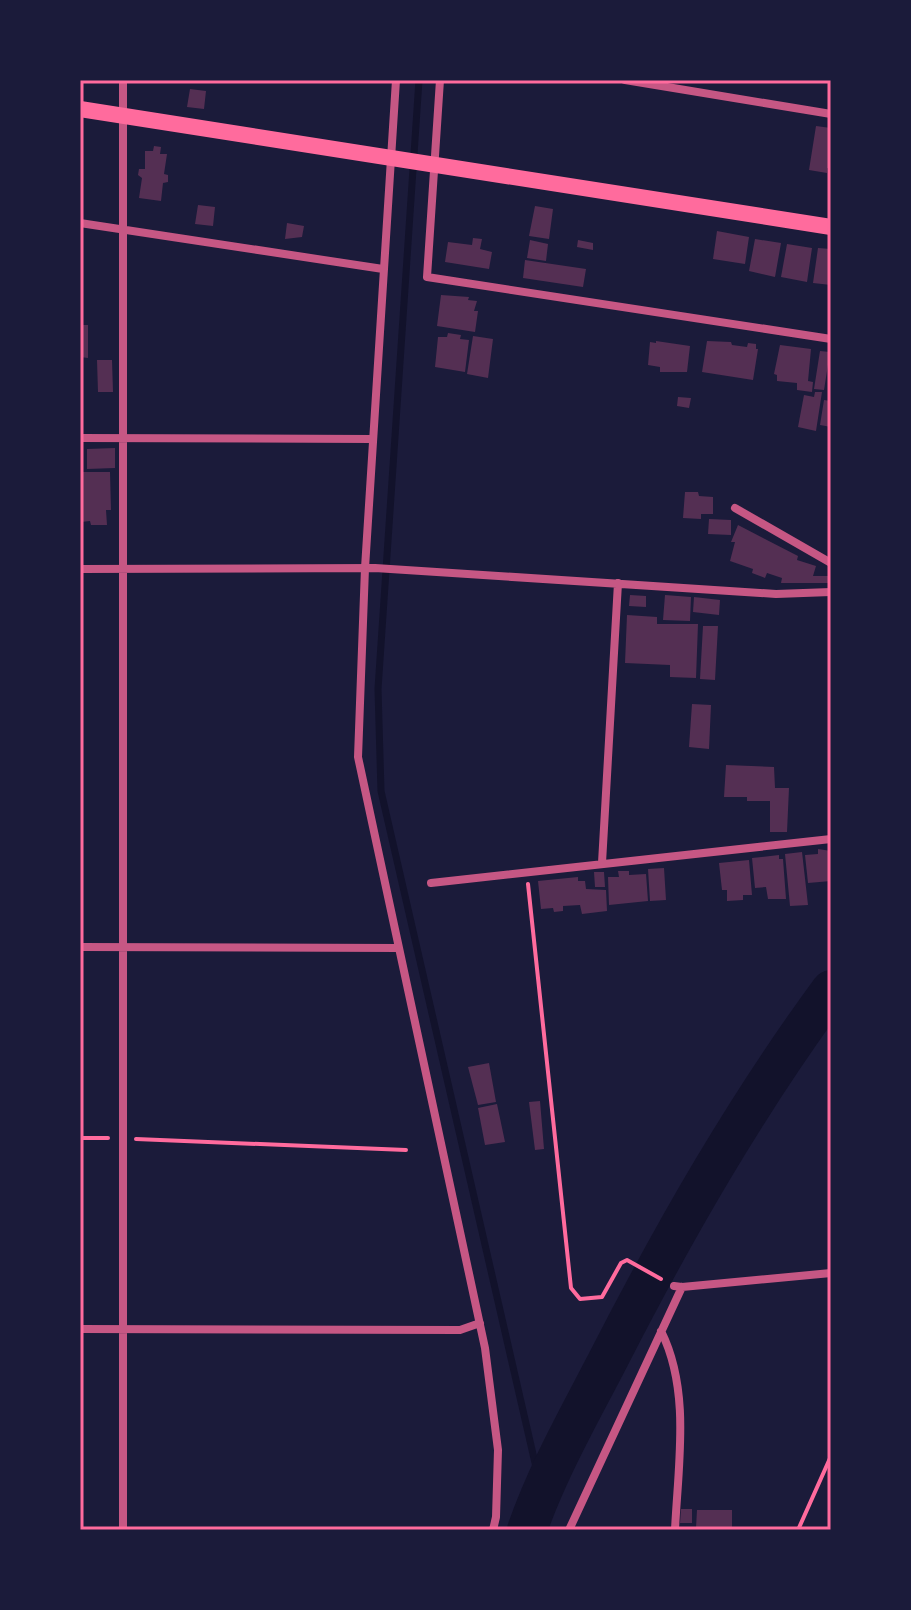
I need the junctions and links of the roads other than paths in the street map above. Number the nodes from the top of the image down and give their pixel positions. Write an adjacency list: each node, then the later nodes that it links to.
1 (123, 80): 7 (street)
2 (396, 80): 8 (street)
3 (440, 80): 9 (street)
4 (625, 80): 6 (street)
5 (80, 109): 7 (highway)
6 (831, 114)
7 (123, 116): 8 (highway); 12 (street)
8 (394, 158): 9 (highway); 13 (street)
9 (432, 164): 11 (highway); 14 (street)
10 (80, 223): 12 (street)
11 (831, 227)
12 (122, 230): 13 (street); 16 (street)
13 (383, 269): 17 (street)
14 (831, 339)
15 (80, 438): 16 (street)
16 (122, 439): 17 (street); 22 (street)
17 (372, 439): 20 (street)
18 (735, 508): 19 (street)
19 (831, 563)
20 (370, 568): 22 (street); 23 (street); 30 (street)
21 (80, 569): 22 (street)
22 (122, 569): 29 (street)
23 (618, 583): 24 (street); 26 (street)
24 (831, 592)
25 (831, 839): 26 (street)
26 (602, 863): 27 (street)
27 (431, 883)
28 (80, 947): 29 (street)
29 (125, 948): 30 (street); 34 (street)
30 (399, 948): 32 (street)
31 (831, 1273): 35 (street)
32 (480, 1323): 34 (street); 37 (street)
33 (80, 1329): 34 (street)
34 (124, 1329): 36 (street)
35 (661, 1331): 38 (street); 39 (street)
36 (123, 1530)
37 (493, 1530)
38 (569, 1530)
39 (675, 1530)

